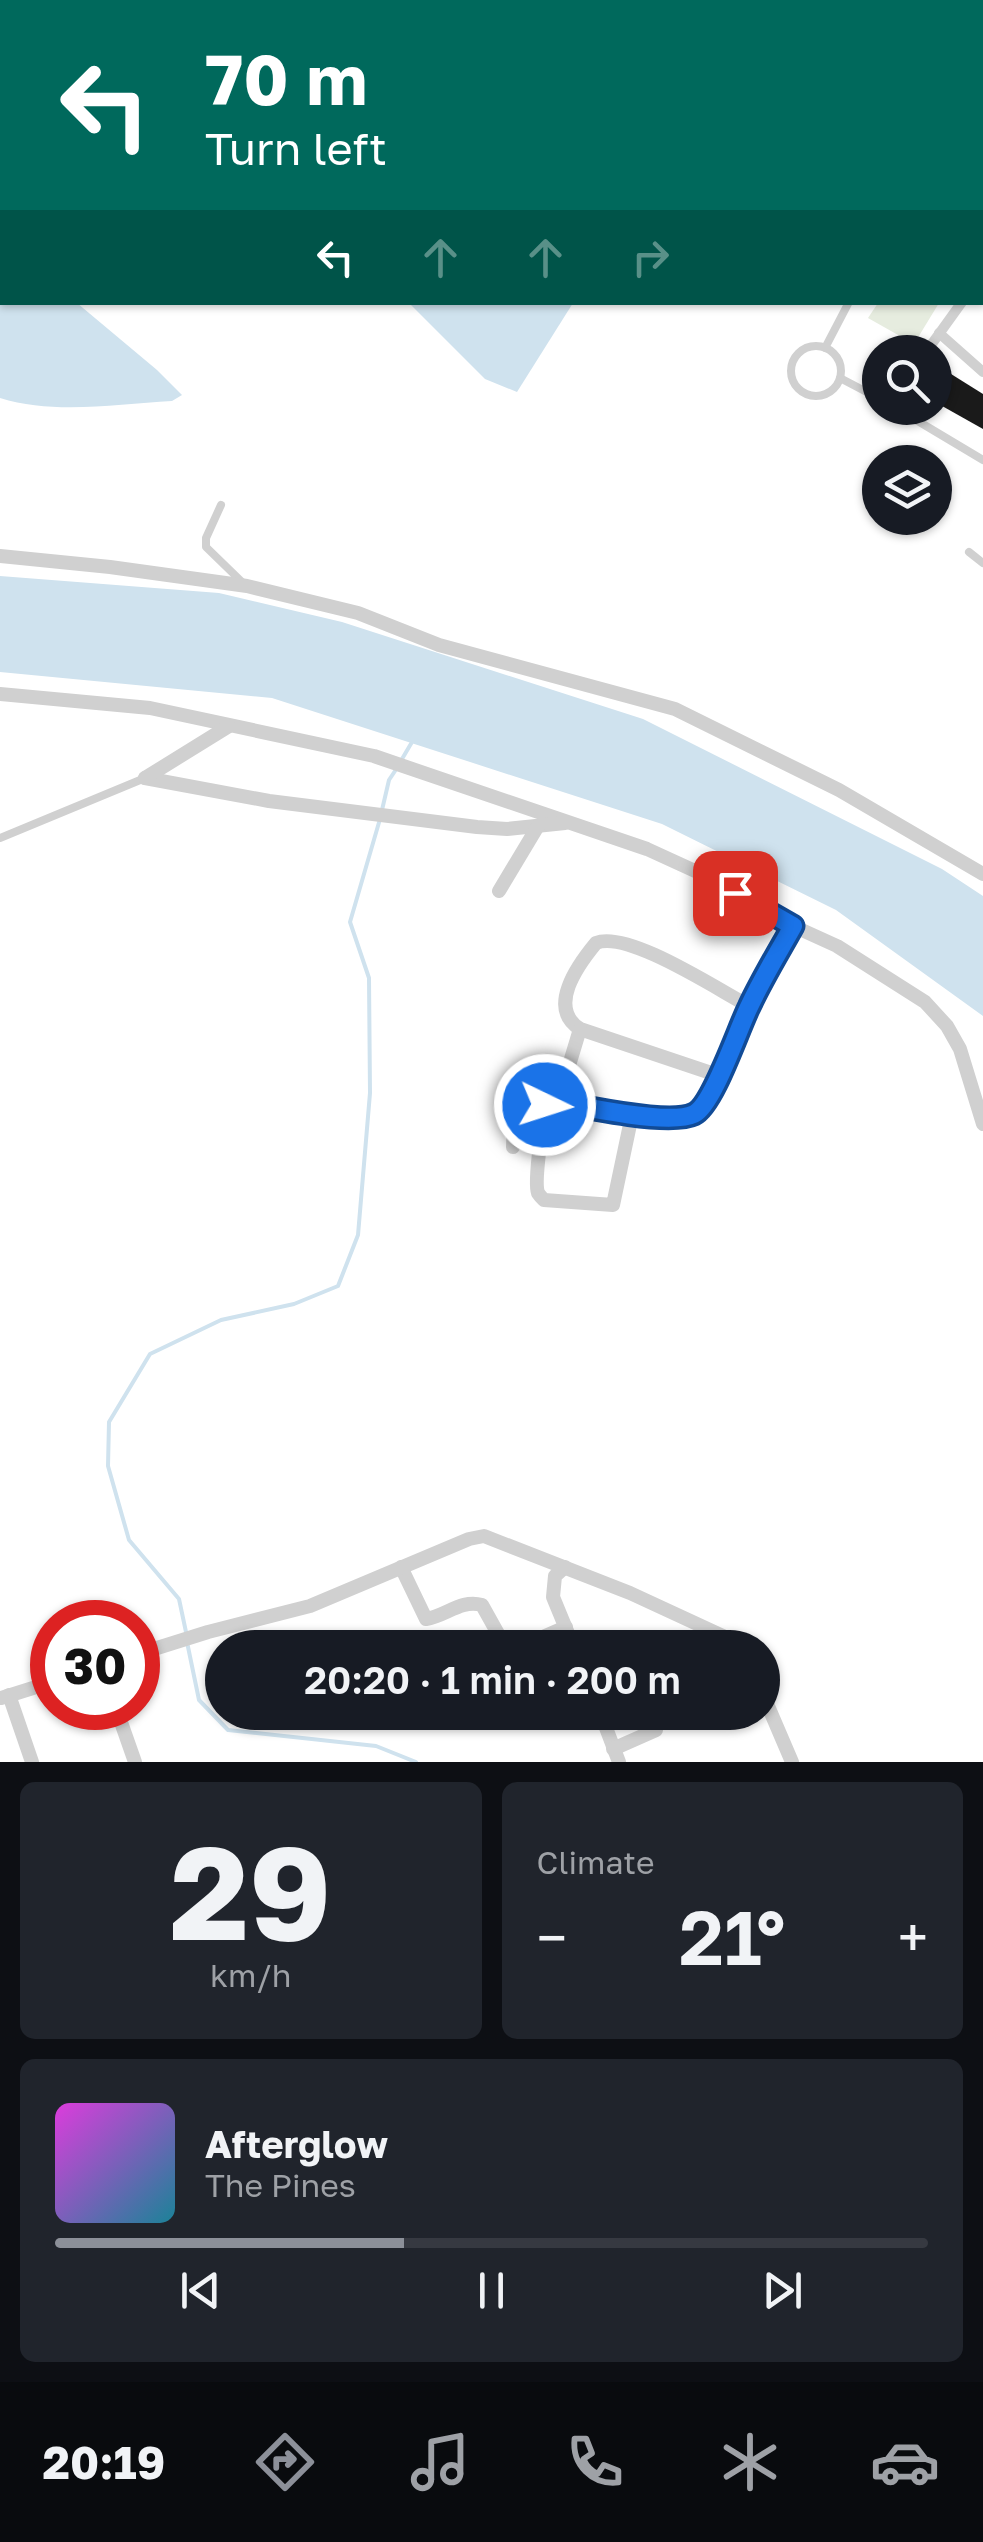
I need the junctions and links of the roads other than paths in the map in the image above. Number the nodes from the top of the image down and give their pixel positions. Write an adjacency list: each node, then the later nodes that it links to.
1 (848, 305): 4 (lane)
2 (960, 305): 3 (street)
3 (939, 333): 5 (street)
4 (825, 348): 6 (lane); 6 (lane)
5 (983, 372)
6 (840, 378): 7 (lane)
7 (862, 390)
8 (924, 425): 9 (lane)
9 (983, 460)
10 (221, 505): 14 (lane)
11 (969, 552): 13 (lane)
12 (0, 556): 14 (street)
13 (983, 563)
14 (247, 586): 21 (street)
15 (0, 694): 16 (street)
16 (228, 726): 17 (street); 18 (street)
17 (145, 778): 19 (street); 20 (lane)
18 (570, 823): 19 (street); 23 (street)
19 (538, 826): 22 (street)
20 (0, 838)
21 (983, 874)
22 (498, 891)
23 (793, 926): 24 (street); 29 (street)
24 (749, 1006): 25 (street); 26 (street)
25 (580, 1029): 26 (street); 27 (street)
26 (720, 1076): 28 (street)
27 (554, 1101): 28 (street); 28 (street); 30 (street)
28 (632, 1115)
29 (983, 1124)
30 (513, 1146)
31 (401, 1567): 32 (street); 34 (street); 38 (street)
32 (565, 1567): 33 (street); 37 (street)
33 (566, 1627): 35 (street); 36 (street)
34 (496, 1630)
35 (559, 1630)
36 (567, 1630)
37 (712, 1630)
38 (160, 1646)
39 (30, 1688): 40 (street)
40 (4, 1696): 46 (street)
41 (124, 1730): 47 (street)
42 (607, 1730): 45 (street)
43 (656, 1730): 45 (street)
44 (778, 1730): 48 (street)
45 (616, 1755)
46 (32, 1762)
47 (135, 1762)
48 (792, 1762)

